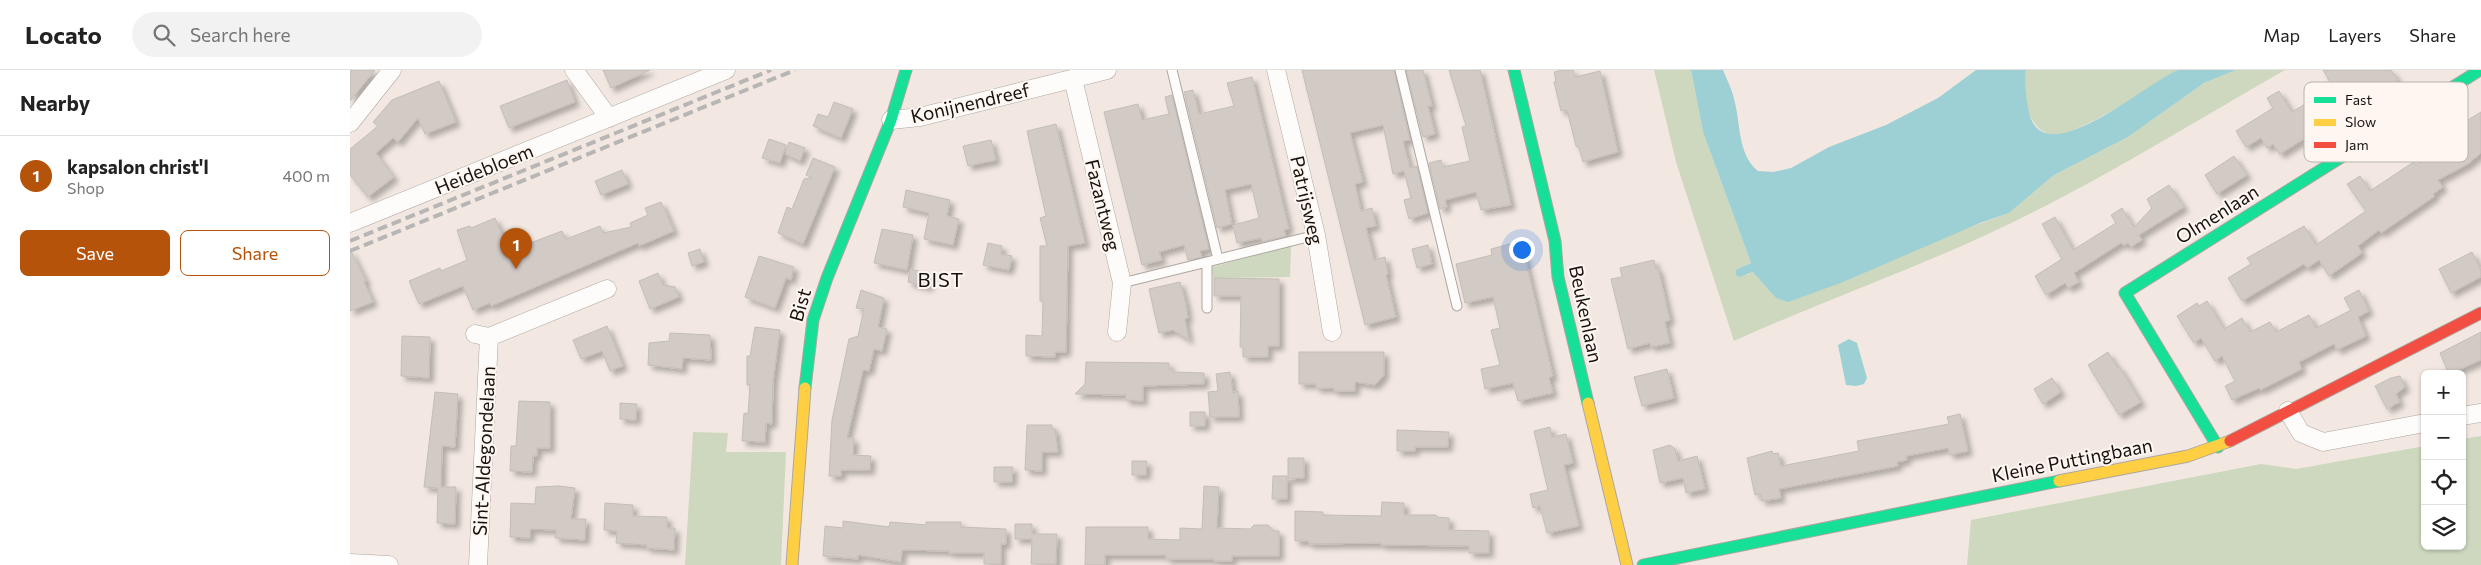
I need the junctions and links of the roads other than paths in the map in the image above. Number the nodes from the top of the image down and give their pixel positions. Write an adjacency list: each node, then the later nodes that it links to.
1 (392, 70): 15 (street)
2 (574, 70): 13 (street)
3 (726, 70): 13 (street, Heidebloem)
4 (906, 70): 14 (street, Bist)
5 (1107, 70): 11 (street, Konijnendreef)
6 (1172, 70): 19 (lane)
7 (1276, 70): 18 (street, Patrijsweg)
8 (1400, 70): 23 (lane)
9 (1514, 70): 37 (street, Beukenlaan)
10 (2480, 70): 12 (street, Olmenlaan)
11 (1073, 79): 14 (street, Konijnendreef); 21 (street, Fazantweg)
12 (2461, 82)
13 (609, 118): 17 (street, Heidebloem)
14 (891, 120): 36 (street, Bist)
15 (350, 123)
16 (2334, 162): 32 (street, Olmenlaan)
17 (353, 216)
18 (1316, 235): 19 (lane); 27 (street, Patrijsweg)
19 (1218, 259): 20 (lane)
20 (1207, 262): 21 (lane); 24 (lane)
21 (1122, 283): 26 (street, Fazantweg)
22 (607, 289): 35 (street, Sint-Aldegondelaan)
23 (1457, 306)
24 (1207, 308)
25 (2481, 313): 28 (street, Kleine Puttingbaan)
26 (1117, 332)
27 (1332, 332)
28 (2288, 411): 31 (street); 32 (street, Kleine Puttingbaan)
29 (2481, 413): 30 (street)
30 (2466, 415)
31 (2421, 424)
32 (2218, 447): 38 (street, Kleine Puttingbaan)
33 (350, 563): 34 (street)
34 (389, 565)
35 (478, 565)
36 (792, 565)
37 (1626, 565)
38 (1643, 565)

